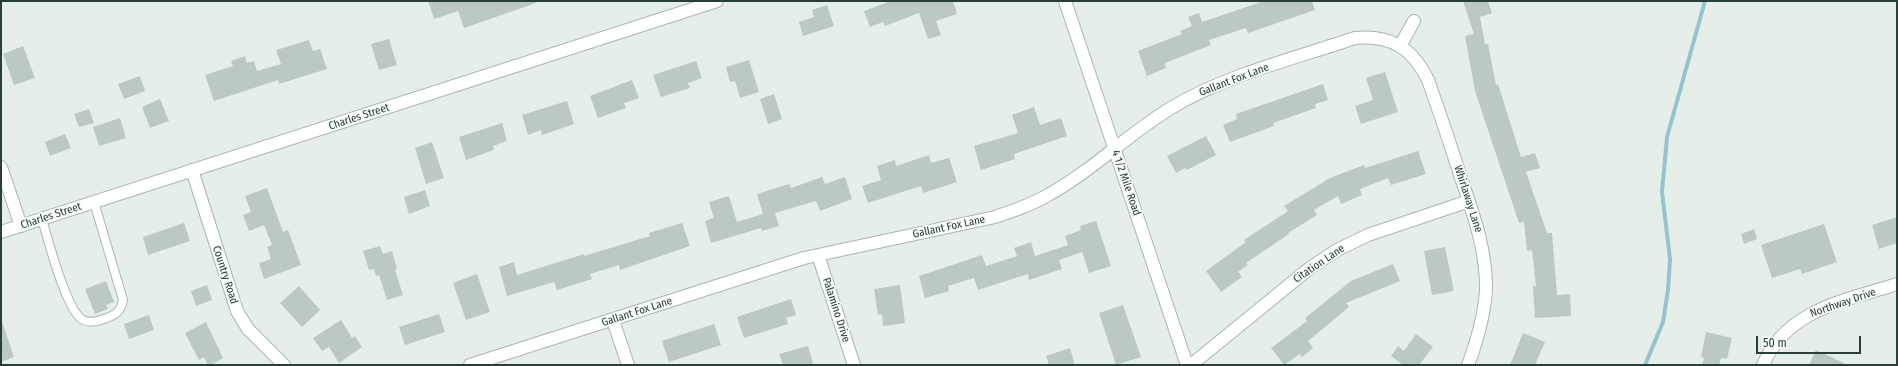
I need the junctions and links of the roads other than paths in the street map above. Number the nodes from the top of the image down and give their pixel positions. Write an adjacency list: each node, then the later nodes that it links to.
1 (717, 1): 7 (street, Charles Street)
2 (1065, 1): 5 (street, 4 1/2 Mile Road)
3 (1414, 21): 4 (street)
4 (1400, 46): 5 (street, Gallant Fox Lane); 8 (street, Whirlaway Lane)
5 (1115, 149): 13 (street, Gallant Fox Lane); 20 (street, 4 1/2 Mile Road)
6 (1, 167): 11 (street)
7 (192, 170): 9 (street, Charles Street); 16 (street, Country Road)
8 (1469, 201): 21 (street, Citation Lane); 22 (street, Whirlaway Lane)
9 (94, 202): 10 (street, Charles Street); 10 (lane)
10 (42, 219): 11 (street, Charles Street)
11 (21, 226): 12 (street, Charles Street)
12 (1, 232)
13 (818, 255): 15 (street, Gallant Fox Lane); 19 (street, Palamino Drive)
14 (1897, 284): 23 (street, Northway Drive)
15 (613, 320): 17 (street, Gallant Fox Lane); 18 (street)
16 (284, 365)
17 (470, 365)
18 (628, 365)
19 (854, 365)
20 (1187, 365)
21 (1191, 365)
22 (1468, 365)
23 (1763, 365)

